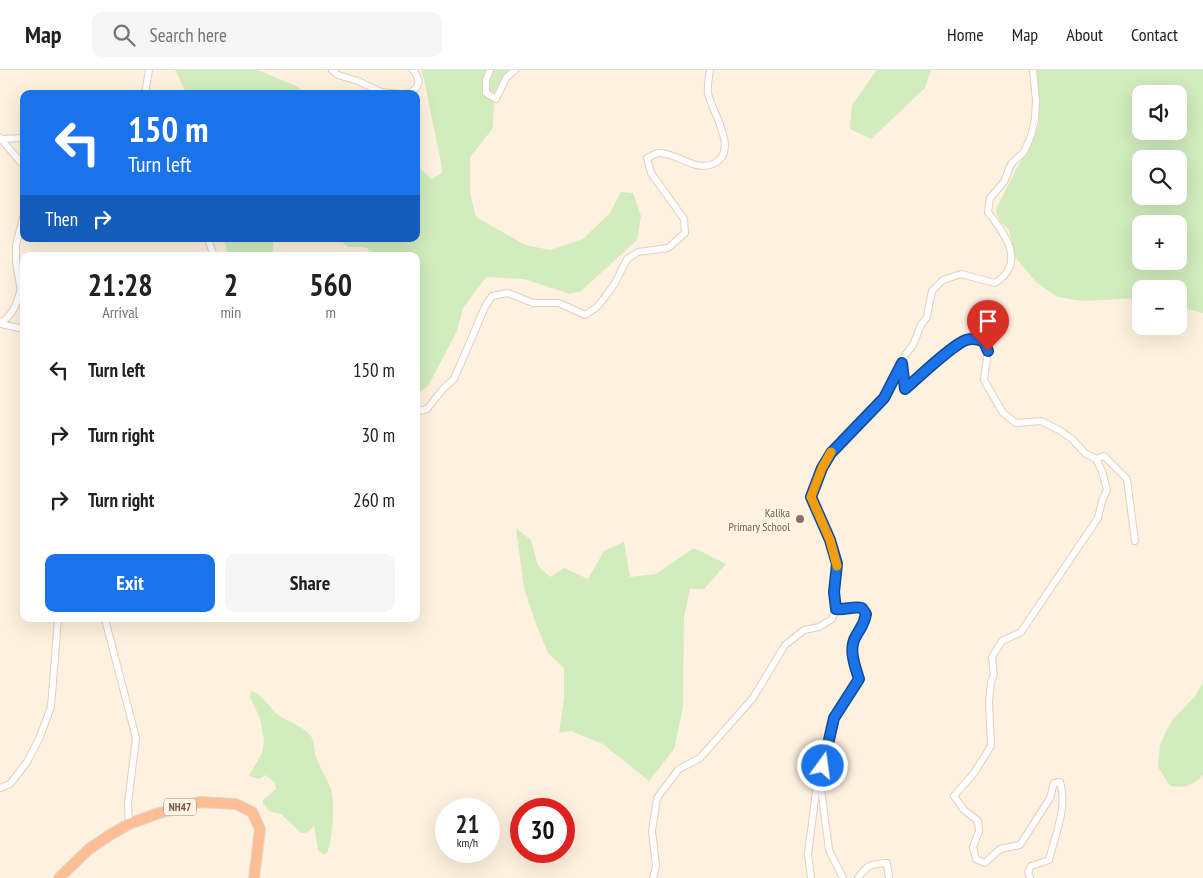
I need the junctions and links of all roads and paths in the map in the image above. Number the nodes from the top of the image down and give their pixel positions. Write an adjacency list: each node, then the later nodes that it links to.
1 (150, 70): 8 (street)
2 (332, 70): 9 (street)
3 (413, 70): 10 (street)
4 (490, 70): 5 (street)
5 (515, 70)
6 (710, 70): 20 (street)
7 (1033, 70): 19 (street)
8 (146, 90)
9 (377, 90)
10 (415, 90)
11 (0, 138): 12 (street); 13 (street)
12 (20, 138)
13 (20, 161)
14 (20, 230): 15 (street)
15 (20, 285)
16 (20, 294): 17 (street)
17 (0, 324): 18 (street)
18 (20, 328)
19 (902, 363): 21 (street); 23 (street)
20 (420, 411)
21 (1096, 459): 22 (street); 36 (street)
22 (1135, 540)
23 (836, 609): 26 (street); 31 (street)
24 (58, 622): 27 (street)
25 (106, 622): 28 (street)
26 (819, 778): 32 (street); 33 (street)
27 (0, 788)
28 (129, 824): 29 (highway, NH47); 30 (highway, NH47)
29 (58, 878)
30 (254, 878)
31 (653, 878)
32 (811, 878)
33 (843, 878)
34 (858, 878): 35 (street)
35 (889, 878)
36 (1030, 878)

